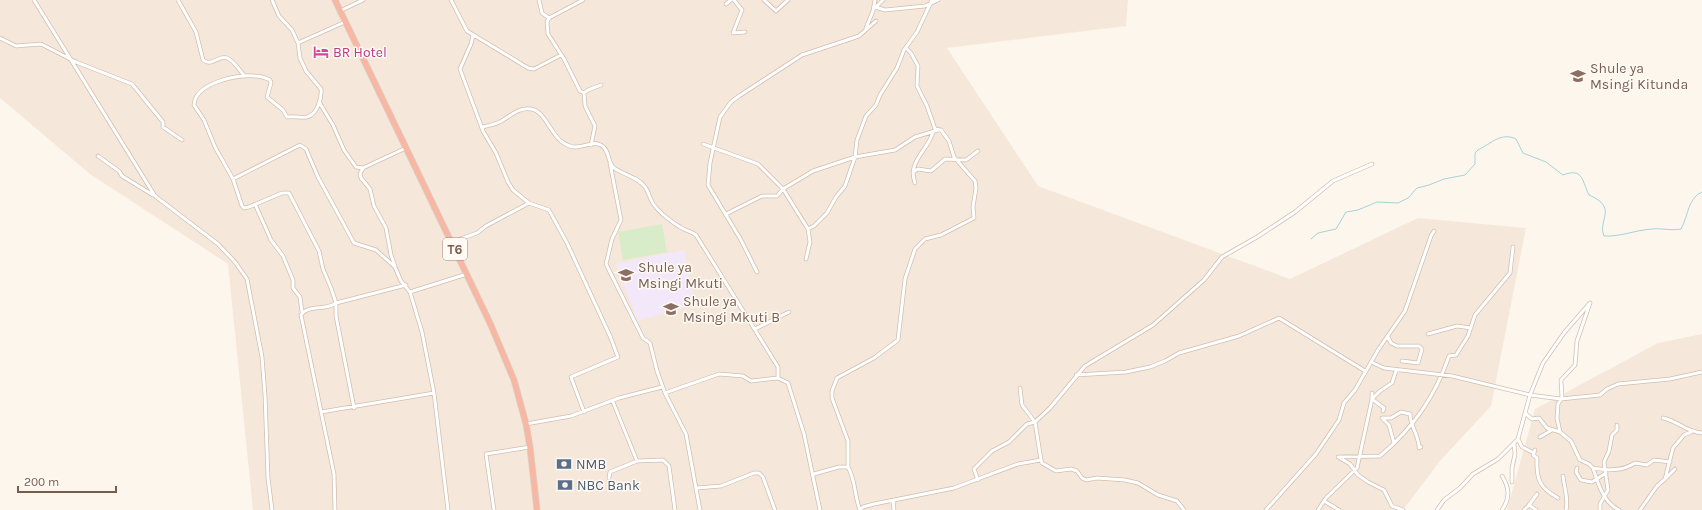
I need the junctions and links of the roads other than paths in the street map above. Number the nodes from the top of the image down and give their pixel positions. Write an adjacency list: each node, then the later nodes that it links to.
1 (34, 0): 32 (street)
2 (178, 0): 33 (street)
3 (272, 0): 29 (street)
4 (335, 0): 20 (highway, T6)
5 (363, 0): 20 (street)
6 (451, 0): 27 (street)
7 (539, 0): 22 (street)
8 (583, 0): 22 (street)
9 (731, 0): 17 (street)
10 (734, 0): 26 (street)
11 (764, 0): 12 (street)
12 (788, 0)
13 (875, 0): 21 (street)
14 (883, 0): 19 (street)
15 (932, 0): 18 (street)
16 (938, 0): 18 (street)
17 (726, 4)
18 (930, 4): 19 (street); 30 (street)
19 (875, 7): 21 (street)
20 (340, 11): 24 (highway, T6)
21 (873, 12): 25 (street)
22 (549, 18): 31 (street)
23 (876, 21): 25 (street)
24 (346, 22): 29 (street); 44 (highway, T6)
25 (866, 29): 43 (street)
26 (745, 32)
27 (473, 35): 31 (street); 37 (street)
28 (0, 38): 32 (street)
29 (298, 43): 36 (street)
30 (906, 48): 38 (street); 47 (street)
31 (561, 55): 35 (street)
32 (71, 58): 40 (street); 56 (street)
33 (245, 76): 36 (street); 53 (street)
34 (601, 85): 35 (street)
35 (584, 93): 42 (street)
36 (319, 102): 51 (street)
37 (483, 127): 42 (street); 57 (street)
38 (938, 130): 39 (street); 49 (street)
39 (933, 132): 47 (street); 52 (street)
40 (182, 140)
41 (703, 144): 43 (street)
42 (591, 145): 48 (street)
43 (712, 147): 55 (street); 59 (street)
44 (406, 148): 51 (street); 62 (highway, T6)
45 (978, 151): 49 (street)
46 (98, 156): 56 (street)
47 (855, 157): 55 (street); 60 (street)
48 (608, 160): 74 (street); 85 (street)
49 (957, 160): 52 (street); 118 (street)
50 (1372, 164): 83 (street)
51 (363, 168): 65 (street)
52 (913, 172): 54 (street)
53 (233, 179): 58 (street); 65 (street)
54 (915, 183)
55 (783, 189): 59 (street); 60 (street)
56 (155, 196): 141 (street)
57 (529, 203): 62 (street); 97 (street)
58 (255, 204): 70 (street); 71 (street)
59 (726, 214): 66 (street)
60 (808, 229): 64 (street)
61 (1434, 231): 76 (street)
62 (452, 242): 67 (highway, T6)
63 (1513, 247): 73 (street)
64 (806, 259)
65 (395, 267): 68 (street)
66 (757, 272)
67 (467, 274): 69 (street); 101 (highway, T6)
68 (406, 285): 69 (street); 70 (street)
69 (410, 292): 87 (street)
70 (336, 303): 71 (street); 94 (street)
71 (302, 312): 96 (street)
72 (789, 312): 74 (street)
73 (1471, 328): 75 (street); 82 (street)
74 (755, 329): 84 (street)
75 (1428, 334)
76 (1388, 337): 77 (street); 78 (street)
77 (1402, 361)
78 (1371, 362): 79 (street); 80 (street)
79 (1365, 371): 83 (street); 153 (street)
80 (1396, 371): 82 (street); 92 (street)
81 (1702, 372): 91 (street)
82 (1443, 375): 90 (street); 103 (street)
83 (1076, 376): 100 (street)
84 (778, 378): 88 (street); 125 (street)
85 (662, 387): 88 (street); 93 (street)
86 (1020, 388): 100 (street)
87 (434, 393): 94 (street); 143 (street)
88 (665, 393): 134 (street)
89 (1372, 393): 92 (street)
90 (1530, 395): 91 (street); 91 (street); 98 (street)
91 (1561, 399): 105 (street)
92 (1372, 400): 95 (street); 114 (street)
93 (613, 402): 97 (street); 116 (street)
94 (354, 408): 96 (street)
95 (1382, 411)
96 (321, 412): 142 (street)
97 (584, 412): 101 (street)
98 (1525, 413): 104 (street); 109 (street)
99 (1663, 418): 106 (street)
100 (1035, 422): 115 (street); 131 (street)
101 (526, 424): 112 (highway, T6)
102 (1618, 425): 121 (street)
103 (1411, 426): 110 (street); 110 (street); 113 (street)
104 (1552, 430): 105 (street); 108 (street)
105 (1560, 432): 120 (street)
106 (1691, 432): 107 (street); 117 (street)
107 (1702, 433)
108 (1540, 437)
109 (1518, 439): 111 (street); 137 (street)
110 (1394, 443): 114 (street)
111 (1514, 444): 133 (street); 157 (street)
112 (530, 447): 144 (street); 145 (highway, T6)
113 (1422, 447)
114 (1361, 456): 123 (street); 123 (street)
115 (1041, 460): 131 (street); 152 (street)
116 (637, 461): 129 (street); 146 (street)
117 (1670, 462): 124 (street); 130 (street)
118 (848, 467): 125 (street); 150 (street)
119 (1577, 468): 132 (street)
120 (1593, 468): 121 (street); 132 (street)
121 (1604, 469): 124 (street); 126 (street)
122 (1675, 469): 130 (street)
123 (1355, 470): 139 (street); 156 (street)
124 (1609, 470): 126 (street)
125 (814, 474): 149 (street)
126 (1605, 474): 132 (street); 136 (street)
127 (1502, 476): 158 (street)
128 (1563, 476): 161 (street)
129 (609, 478)
130 (1665, 479): 164 (street)
131 (978, 480): 138 (street)
132 (1596, 480): 136 (street)
133 (1512, 482)
134 (697, 488): 147 (street); 148 (street)
135 (1537, 494): 140 (street)
136 (1606, 496): 162 (street); 163 (street)
137 (1558, 498)
138 (893, 501): 150 (street); 151 (street)
139 (1324, 501): 154 (street); 155 (street)
140 (1529, 505): 159 (street); 160 (street)
141 (272, 510)
142 (335, 510)
143 (448, 510)
144 (494, 510)
145 (537, 510)
146 (675, 510)
147 (700, 510)
148 (775, 510)
149 (820, 510)
150 (860, 510)
151 (894, 510)
152 (1184, 510)
153 (1266, 510)
154 (1318, 510)
155 (1340, 510)
156 (1403, 510)
157 (1437, 510)
158 (1502, 510)
159 (1524, 510)
160 (1536, 510)
161 (1566, 510)
162 (1600, 510)
163 (1620, 510)
164 (1640, 510)

